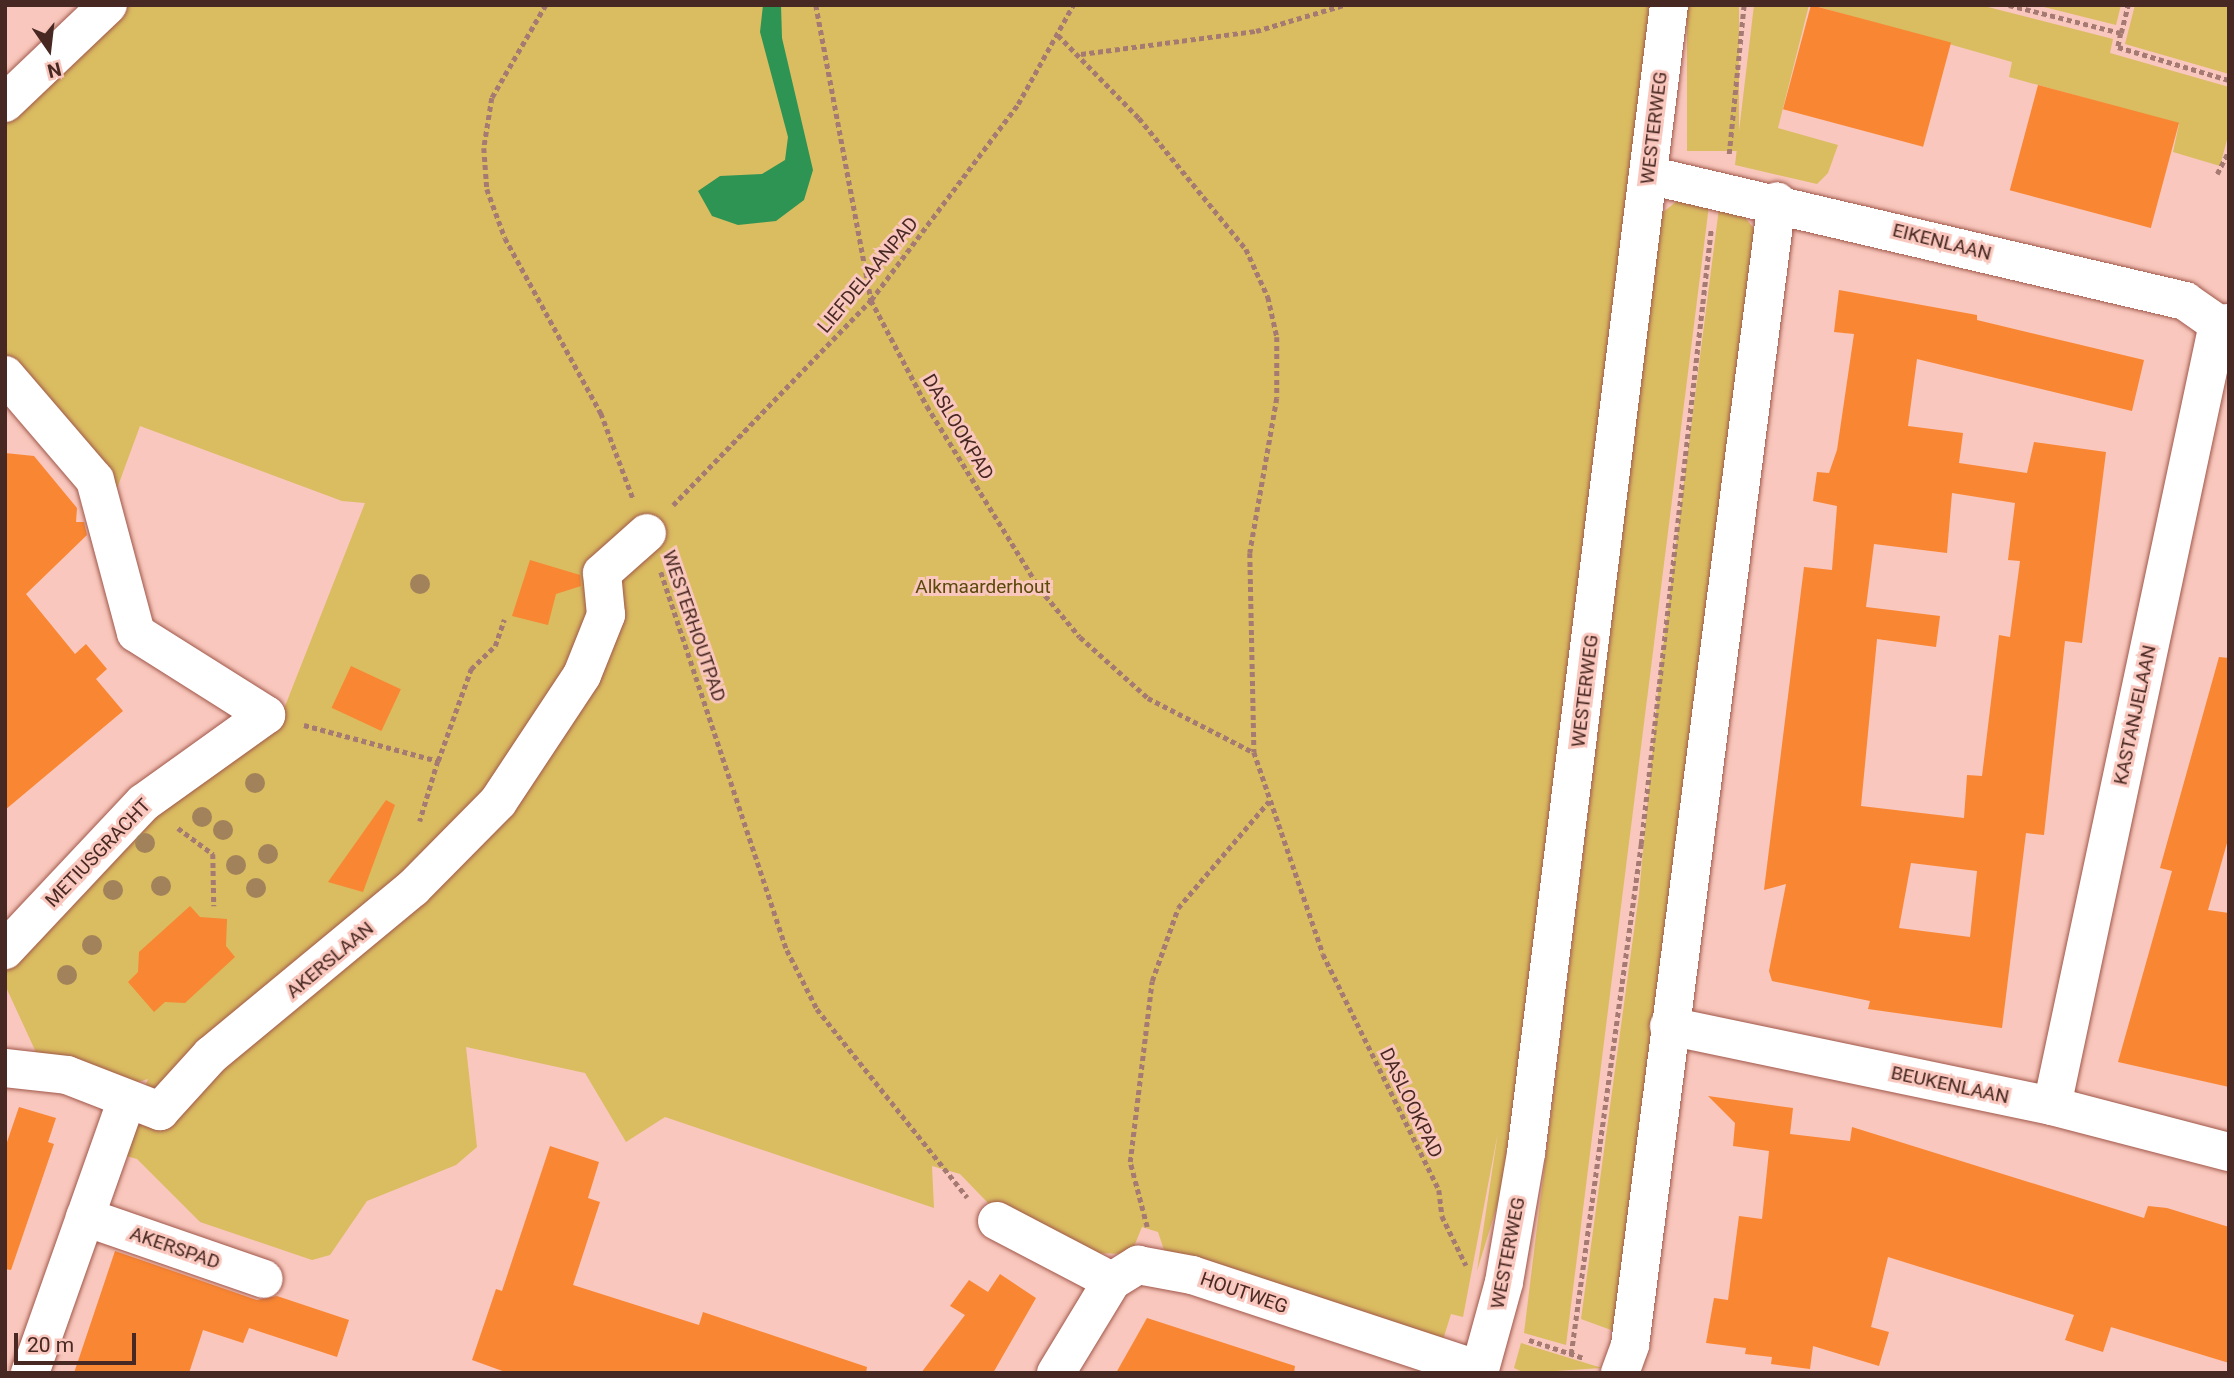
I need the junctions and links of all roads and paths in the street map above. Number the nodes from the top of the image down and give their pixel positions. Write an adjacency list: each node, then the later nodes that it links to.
1 (108, 5): 14 (street)
2 (545, 5): 23 (path, WESTERHOUTPAD)
3 (816, 5): 20 (path, DASLOOKPAD)
4 (1073, 5): 11 (path, LIEFDELAANPAD)
5 (1344, 5): 12 (path)
6 (1669, 5): 17 (street, WESTERWEG)
7 (1744, 5): 18 (path)
8 (2009, 5): 10 (path)
9 (2128, 5): 10 (path)
10 (2121, 33): 13 (path)
11 (1058, 35): 12 (path, DASLOOKPAD); 20 (path, LIEFDELAANPAD)
12 (1080, 54): 26 (path, DASLOOKPAD)
13 (2229, 80)
14 (5, 103)
15 (2229, 150): 16 (path)
16 (2217, 174)
17 (1648, 175): 18 (street, EIKENLAAN); 43 (street, WESTERWEG)
18 (1721, 193): 19 (street, EIKENLAAN); 44 (path)
19 (1777, 201): 21 (street, EIKENLAAN); 33 (street)
20 (871, 300): 23 (path, LIEFDELAANPAD); 26 (path, DASLOOKPAD)
21 (2223, 323): 36 (street, KASTANJELAAN)
22 (5, 375): 25 (street)
23 (647, 533): 35 (street, AKERSLAAN); 39 (path, WESTERHOUTPAD)
24 (504, 620): 27 (path)
25 (266, 715): 27 (path); 29 (street, METIUSGRACHT)
26 (1254, 752): 28 (path, DASLOOKPAD)
27 (438, 761): 30 (path)
28 (1269, 801): 40 (path); 41 (path, DASLOOKPAD)
29 (143, 803): 31 (path); 32 (street, METIUSGRACHT)
30 (418, 828)
31 (214, 906)
32 (5, 950)
33 (1670, 1026): 36 (street, BEUKENLAAN); 45 (street)
34 (5, 1068): 35 (street)
35 (126, 1102): 38 (street)
36 (2052, 1106): 37 (street, BEUKENLAAN)
37 (2229, 1152)
38 (85, 1217): 42 (street, AKERSPAD); 47 (street)
39 (997, 1221): 40 (street, HOUTWEG)
40 (1125, 1273): 46 (street, HOUTWEG); 48 (street)
41 (1471, 1275)
42 (264, 1279)
43 (1493, 1329): 44 (path); 46 (street, WESTERWEG)
44 (1571, 1354): 45 (path)
45 (1607, 1367)
46 (1479, 1371)
47 (30, 1373)
48 (1056, 1373)

